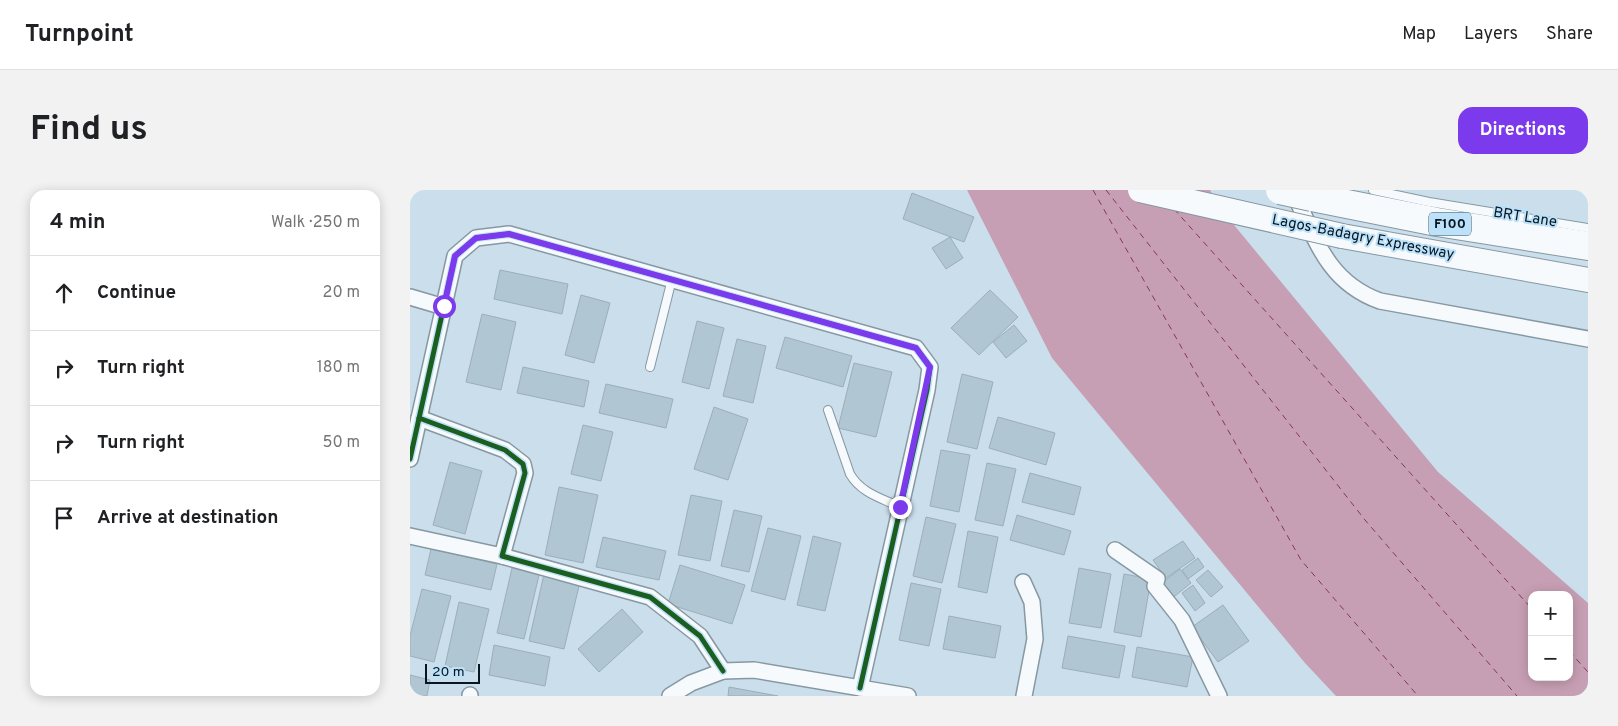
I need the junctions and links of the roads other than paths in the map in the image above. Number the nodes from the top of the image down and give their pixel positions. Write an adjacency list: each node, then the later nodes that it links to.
1 (1140, 190): 8 (main road, Lagos-Badagry Expressway, bridge)
2 (1280, 190): 4 (highway, Lagos-Badagry Expressway / F100, bridge)
3 (1373, 190): 5 (lane, BRT Lane)
4 (1302, 194): 6 (highway, Lagos-Badagry Expressway / F100); 11 (street)
5 (1588, 228)
6 (1588, 246)
7 (672, 279): 10 (street); 12 (lane); 16 (street)
8 (1588, 280)
9 (410, 297): 10 (street)
10 (444, 306): 14 (street)
11 (1588, 339)
12 (650, 367)
13 (828, 410): 16 (lane)
14 (415, 414): 15 (street); 19 (street)
15 (410, 459)
16 (900, 507): 22 (street)
17 (410, 536): 19 (street)
18 (1115, 550): 26 (street)
19 (502, 556): 21 (street)
20 (1024, 582): 25 (street)
21 (723, 671): 22 (street); 23 (street)
22 (860, 688): 24 (street)
23 (670, 696)
24 (908, 696)
25 (1024, 696)
26 (1219, 696)

